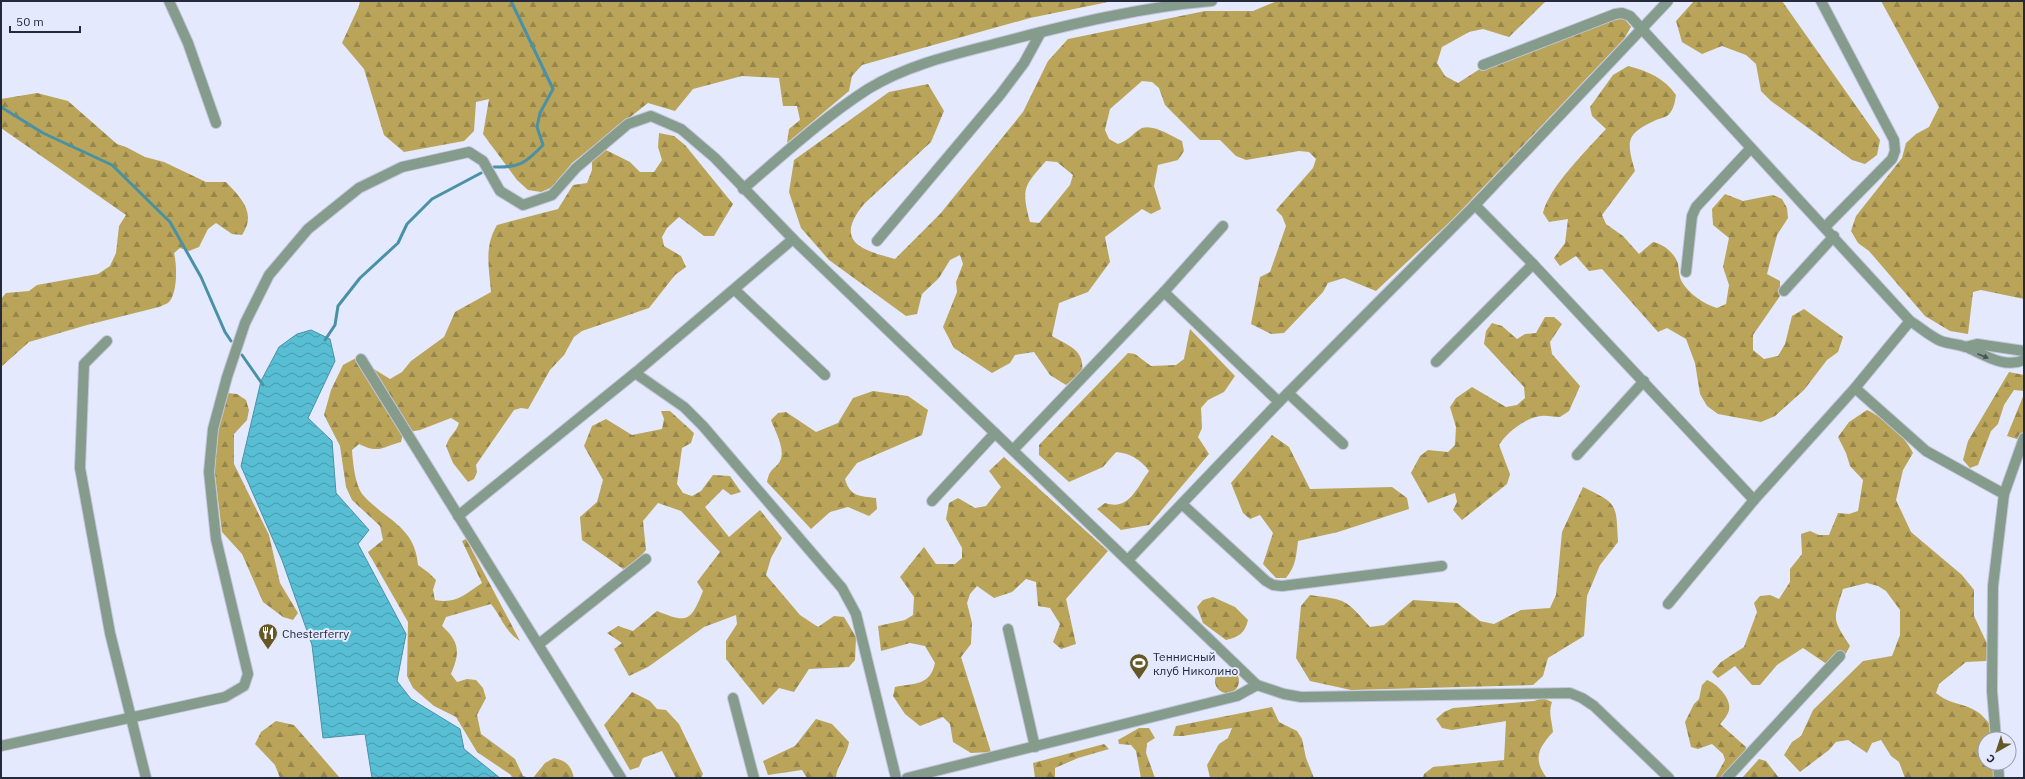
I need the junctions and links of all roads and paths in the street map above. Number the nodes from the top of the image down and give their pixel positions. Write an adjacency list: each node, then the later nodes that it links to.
1 (169, 1): 8 (street)
2 (1212, 1): 6 (street)
3 (1668, 1): 5 (street)
4 (1821, 1): 13 (street)
5 (1642, 28): 7 (street); 9 (street); 11 (street)
6 (1041, 32): 10 (street); 16 (street)
7 (1483, 65)
8 (216, 124)
9 (1750, 149): 13 (street); 18 (street)
10 (743, 189): 15 (street); 54 (street)
11 (1475, 205): 17 (street); 33 (street)
12 (1223, 226): 21 (street)
13 (1825, 227): 14 (street)
14 (1834, 236): 20 (street); 22 (street)
15 (793, 239): 19 (street); 35 (street)
16 (877, 241)
17 (1533, 264): 28 (street); 31 (street)
18 (1686, 272)
19 (735, 290): 29 (street); 30 (street)
20 (1784, 291)
21 (1164, 292): 34 (street); 38 (street)
22 (1910, 321): 24 (street); 32 (street)
23 (107, 340): 54 (street)
24 (1966, 347): 25 (street); 27 (street, one-way to 27)
25 (2024, 351)
26 (361, 359): 44 (street)
27 (2024, 360)
28 (1436, 362)
29 (635, 373): 44 (street); 61 (street)
30 (825, 375)
31 (1644, 381): 39 (street); 41 (street)
32 (1855, 388): 40 (street); 41 (street)
33 (1288, 394): 34 (street); 37 (street)
34 (1279, 402): 43 (street)
35 (995, 433): 38 (street); 42 (street)
36 (2024, 438): 40 (street)
37 (1343, 444)
38 (1013, 450): 46 (street)
39 (1577, 455)
40 (2004, 494): 55 (street)
41 (1754, 500): 48 (street)
42 (932, 501)
43 (1182, 504): 46 (street); 47 (street)
44 (458, 516): 50 (street)
45 (646, 559): 50 (street)
46 (1128, 560): 52 (street)
47 (1442, 566)
48 (1668, 604)
49 (1008, 629): 57 (street)
50 (540, 644): 59 (street)
51 (1840, 656): 64 (street)
52 (1257, 685): 57 (street); 63 (street)
53 (733, 698): 60 (street)
54 (131, 718): 56 (street); 58 (street)
55 (1995, 731)
56 (1, 746)
57 (1035, 747): 62 (street)
58 (146, 778)
59 (621, 778)
60 (754, 778)
61 (896, 778)
62 (907, 778)
63 (1669, 778)
64 (1727, 778)

